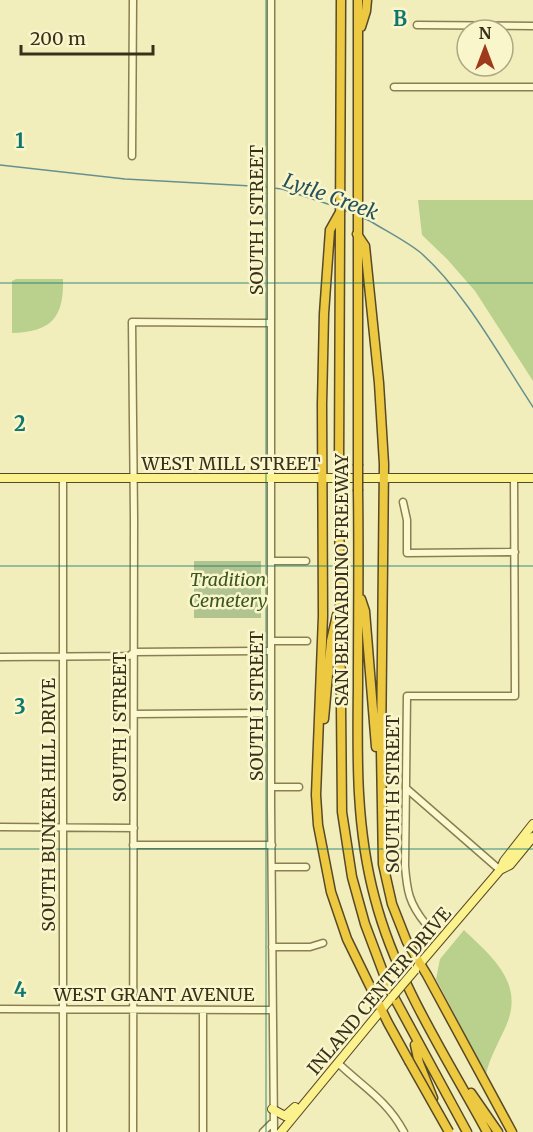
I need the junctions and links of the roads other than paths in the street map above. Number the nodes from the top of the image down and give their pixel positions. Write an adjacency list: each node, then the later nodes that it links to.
1 (133, 0): 11 (street)
2 (272, 0): 14 (street, SOUTH I STREET)
3 (341, 0): 12 (highway, SAN BERNARDINO FREEWAY)
4 (358, 0): 8 (highway, SAN BERNARDINO FREEWAY)
5 (367, 0): 8 (highway)
6 (417, 25): 7 (street)
7 (533, 26)
8 (359, 33): 13 (highway, SAN BERNARDINO FREEWAY)
9 (394, 87): 10 (street)
10 (533, 87)
11 (132, 156)
12 (335, 231): 20 (highway); 28 (highway, SAN BERNARDINO FREEWAY, bridge)
13 (357, 234): 15 (highway); 27 (highway, SAN BERNARDINO FREEWAY, bridge)
14 (271, 323): 18 (street, SOUTH J STREET); 19 (street, SOUTH I STREET)
15 (383, 477): 20 (main road, WEST MILL STREET); 21 (main road, WEST MILL STREET); 45 (highway)
16 (0, 478): 17 (main road, WEST MILL STREET)
17 (63, 478): 18 (main road, WEST MILL STREET); 33 (street, SOUTH BUNKER HILL DRIVE)
18 (133, 478): 19 (main road, WEST MILL STREET); 32 (street, SOUTH J STREET)
19 (271, 478): 20 (main road, WEST MILL STREET); 25 (street, SOUTH I STREET)
20 (322, 478): 48 (highway)
21 (514, 478): 22 (main road, WEST MILL STREET); 24 (street)
22 (533, 478)
23 (403, 502): 24 (street)
24 (515, 552): 39 (street, SOUTH H STREET)
25 (271, 561): 26 (street); 29 (street, SOUTH I STREET)
26 (306, 561)
27 (358, 591): 45 (highway); 64 (highway, SAN BERNARDINO FREEWAY)
28 (340, 600): 48 (highway); 62 (highway, SAN BERNARDINO FREEWAY)
29 (272, 641): 30 (street); 31 (street, SOUTH I STREET)
30 (307, 641)
31 (272, 651): 32 (street); 35 (street, SOUTH I STREET)
32 (134, 652): 33 (street); 36 (street, SOUTH J STREET)
33 (63, 656): 34 (street); 42 (street, SOUTH BUNKER HILL DRIVE)
34 (0, 657)
35 (272, 713): 36 (street); 37 (street, SOUTH I STREET)
36 (134, 714): 43 (street, SOUTH J STREET)
37 (272, 787): 38 (street); 47 (street, SOUTH I STREET)
38 (299, 787)
39 (407, 789): 51 (street); 52 (street, SOUTH H STREET)
40 (533, 824): 51 (main road, INLAND CENTER DRIVE)
41 (0, 827): 42 (street)
42 (64, 828): 43 (street); 58 (street, SOUTH BUNKER HILL DRIVE)
43 (134, 828): 46 (street, SOUTH J STREET)
44 (533, 837): 51 (main road, INLAND CENTER DRIVE)
45 (381, 840): 55 (highway)
46 (133, 845): 47 (street); 59 (street, SOUTH J STREET)
47 (272, 845): 49 (street, SOUTH I STREET)
48 (324, 862): 56 (highway)
49 (272, 867): 50 (street); 54 (street, SOUTH I STREET)
50 (306, 867)
51 (500, 870): 55 (main road, INLAND CENTER DRIVE)
52 (425, 923)
53 (323, 943): 54 (street)
54 (272, 947): 61 (street, SOUTH I STREET)
55 (418, 966): 56 (main road, INLAND CENTER DRIVE, bridge); 79 (highway)
56 (384, 1007): 63 (main road, INLAND CENTER DRIVE); 75 (highway, bridge)
57 (0, 1009): 58 (street, WEST GRANT AVENUE)
58 (64, 1009): 59 (street, WEST GRANT AVENUE); 68 (street, SOUTH BUNKER HILL DRIVE)
59 (133, 1009): 60 (street, WEST GRANT AVENUE); 69 (street, SOUTH J STREET)
60 (203, 1010): 61 (street, WEST GRANT AVENUE); 70 (street)
61 (272, 1010): 66 (street, SOUTH I STREET)
62 (412, 1033): 75 (highway); 76 (highway, SAN BERNARDINO FREEWAY)
63 (338, 1063): 65 (main road, INLAND CENTER DRIVE); 74 (street)
64 (457, 1077): 77 (highway, SAN BERNARDINO FREEWAY); 78 (highway)
65 (304, 1103): 66 (main road); 73 (main road, INLAND CENTER DRIVE)
66 (272, 1109): 67 (street, SOUTH I STREET)
67 (272, 1123): 71 (street); 72 (street, SOUTH I STREET)
68 (63, 1132)
69 (133, 1132)
70 (202, 1132)
71 (262, 1132)
72 (274, 1132)
73 (281, 1132)
74 (404, 1132)
75 (448, 1132)
76 (467, 1132)
77 (487, 1132)
78 (498, 1132)
79 (512, 1132)

